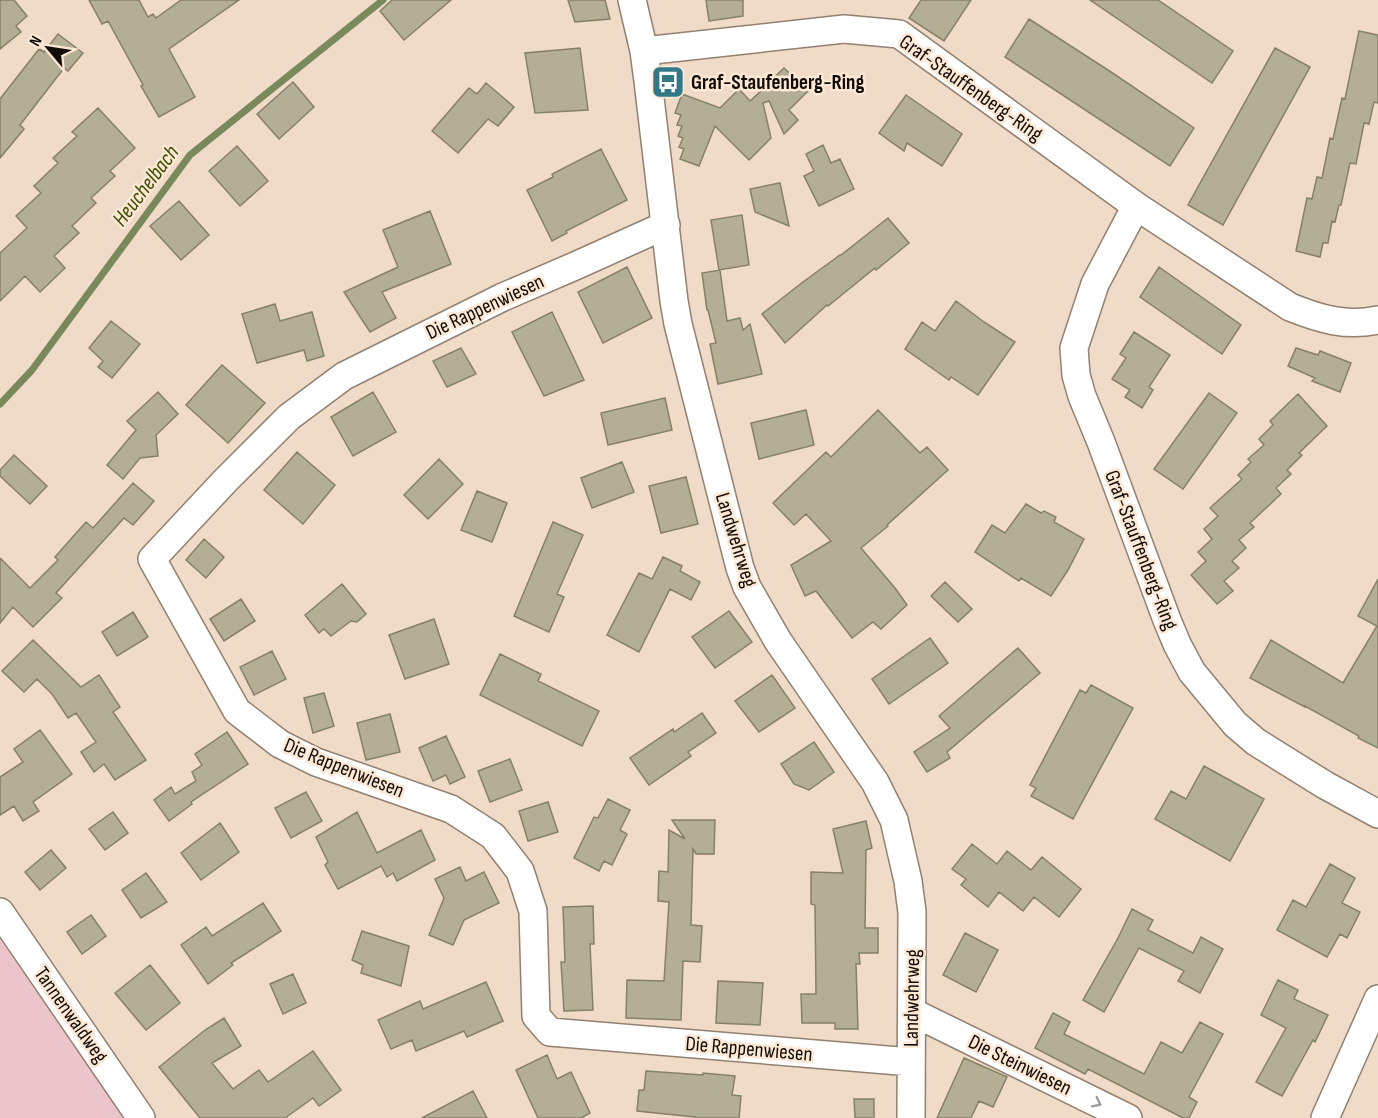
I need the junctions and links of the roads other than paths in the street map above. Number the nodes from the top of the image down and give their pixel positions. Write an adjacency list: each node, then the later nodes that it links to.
1 (632, 0): 2 (street, Landwehrweg)
2 (644, 51): 3 (street, Graf-Stauffenberg-Ring); 4 (street, Landwehrweg)
3 (1136, 206): 5 (street, Graf-Stauffenberg-Ring); 6 (street, Graf-Stauffenberg-Ring)
4 (666, 225): 9 (street, Landwehrweg); 10 (street, Die Rappenwiesen)
5 (1378, 320)
6 (1378, 814)
7 (0, 912): 11 (street, Tannenwaldweg)
8 (1378, 999): 14 (street)
9 (912, 1012): 10 (street, Landwehrweg); 13 (street, Die Steinwiesen, one-way to 13)
10 (911, 1062): 12 (street, Landwehrweg)
11 (141, 1118)
12 (911, 1118)
13 (1128, 1118)
14 (1325, 1118)

